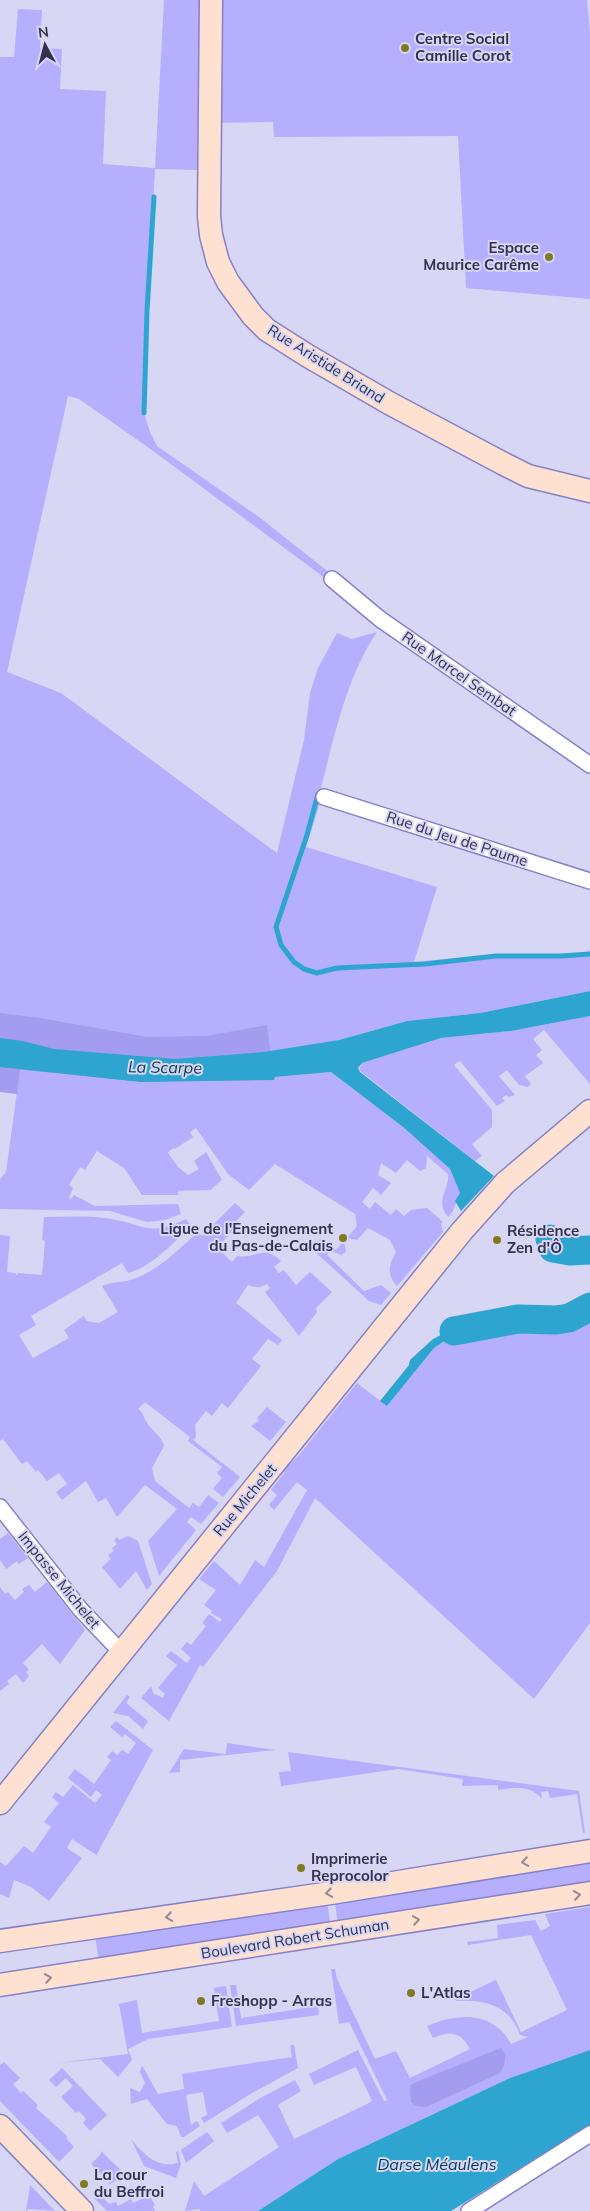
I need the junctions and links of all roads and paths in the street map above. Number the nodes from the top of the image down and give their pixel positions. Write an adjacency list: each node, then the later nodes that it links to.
1 (210, 0): 2 (main road, Rue Aristide Briand)
2 (590, 491)
3 (332, 579): 4 (street, Rue Marcel Sembat)
4 (590, 765)
5 (324, 797): 6 (street, Rue du Jeu de Paume)
6 (590, 881)
7 (590, 1112): 9 (main road, Rue Michelet)
8 (0, 1507): 9 (street, Impasse Michelet)
9 (121, 1652): 10 (main road, Rue Michelet)
10 (0, 1803)
11 (590, 1851): 13 (main road, one-way to 13)
12 (590, 1893): 14 (main road, Boulevard Robert Schuman, one-way to 12)
13 (0, 1941)
14 (0, 1985)
15 (0, 2126): 17 (main road)
16 (590, 2134): 18 (street)
17 (82, 2211)
18 (469, 2211)

